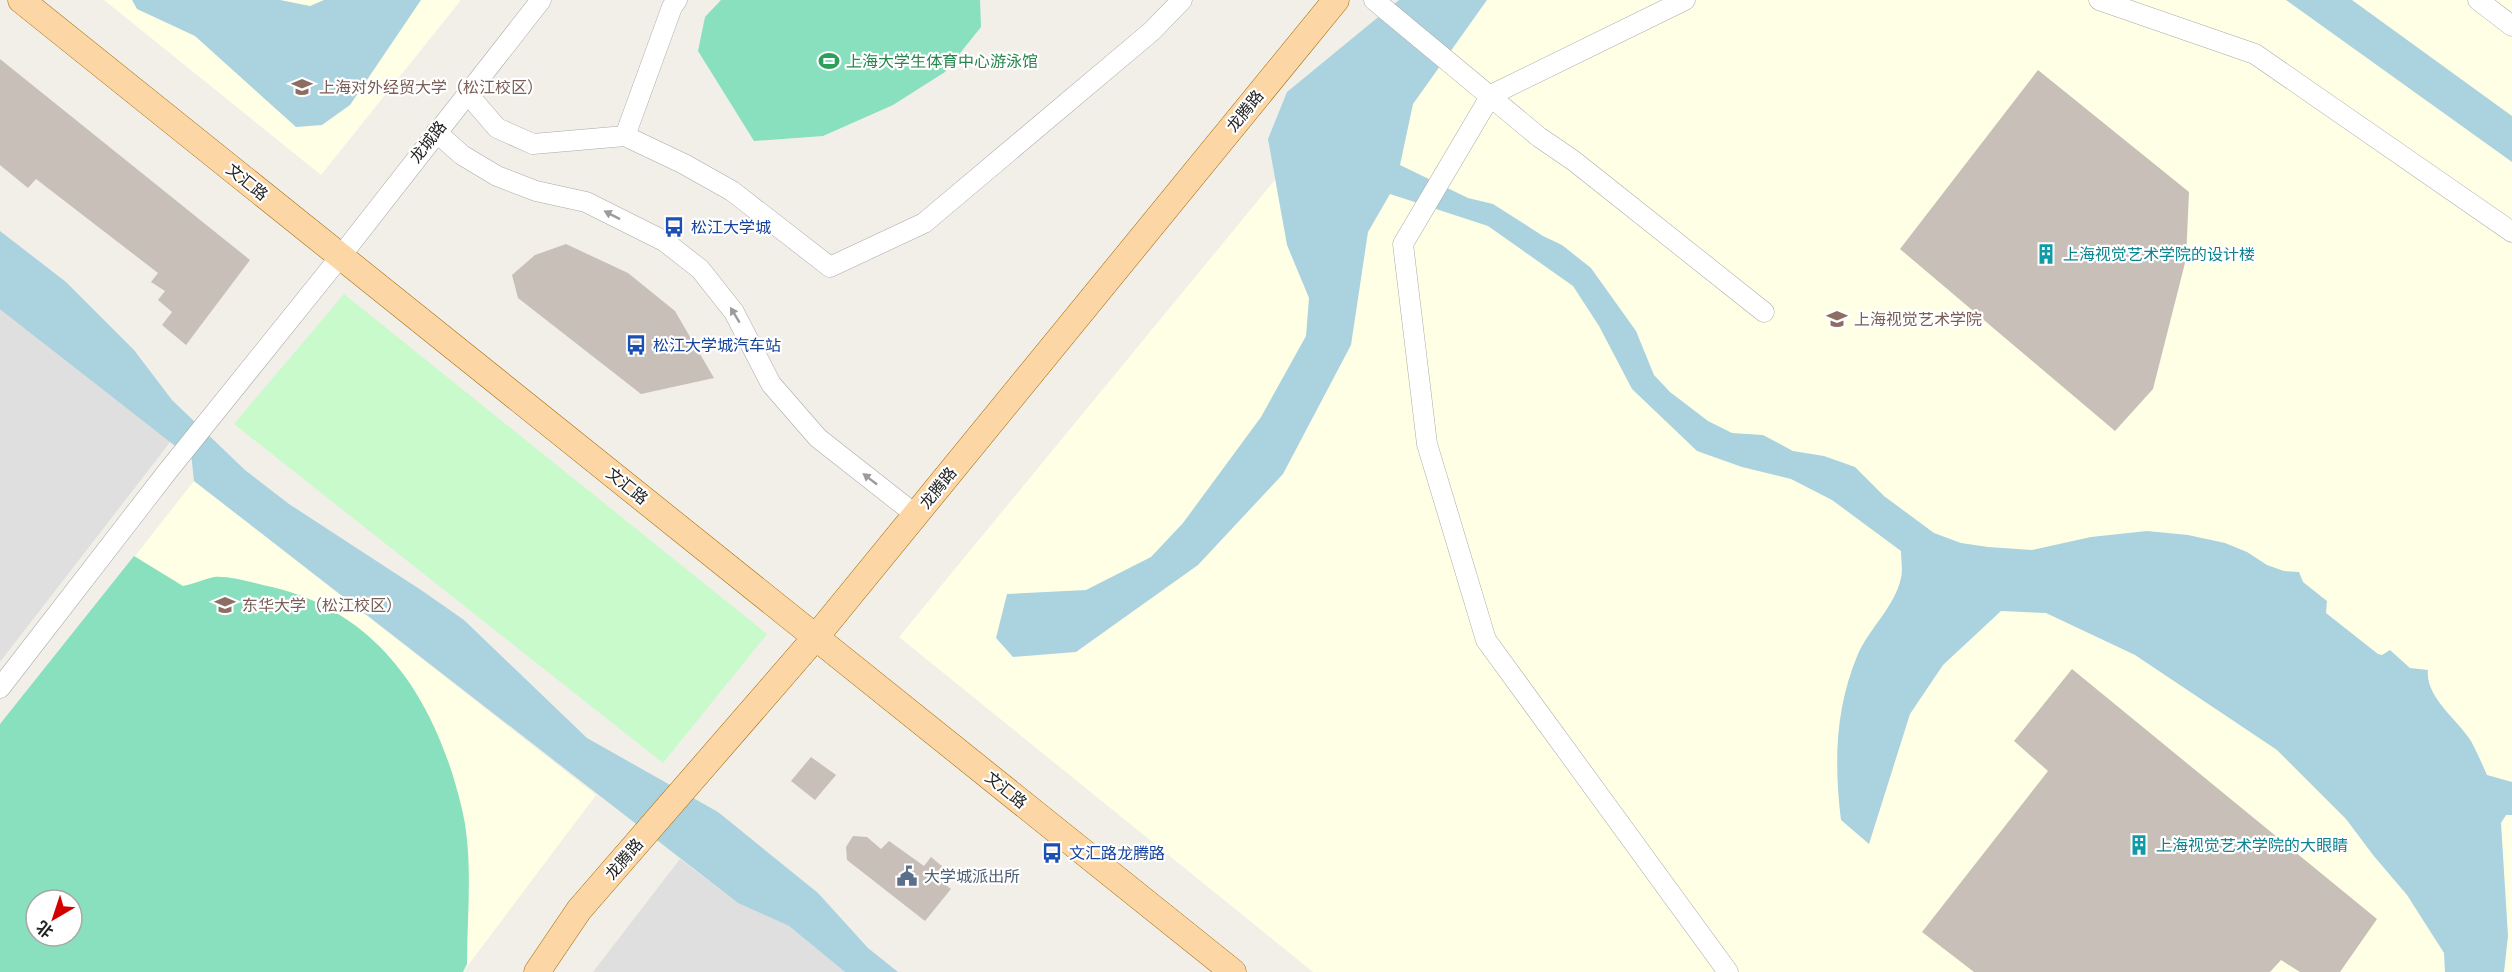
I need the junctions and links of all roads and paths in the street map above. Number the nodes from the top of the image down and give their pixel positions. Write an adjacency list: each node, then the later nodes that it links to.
1 (21, 0): 16 (main road, 文汇路)
2 (541, 0): 11 (street, 龙城路)
3 (677, 0): 14 (street)
4 (1182, 0): 14 (street)
5 (1336, 0): 18 (main road, 龙腾路)
6 (1374, 0): 12 (street)
7 (1685, 0): 12 (street)
8 (2099, 0): 15 (street)
9 (2478, 0): 10 (street)
10 (2512, 26)
11 (467, 93): 13 (street, 龙城路); 14 (street)
12 (1491, 95): 17 (street); 23 (street)
13 (436, 132): 16 (street, 龙城路); 18 (street, one-way to 13)
14 (625, 136)
15 (2512, 232)
16 (340, 257): 19 (main road, 文汇路); 20 (street, 龙城路)
17 (1764, 312)
18 (916, 514): 19 (main road, 龙腾路)
19 (816, 639): 21 (main road, 龙腾路); 22 (main road, 文汇路)
20 (0, 688)
21 (537, 972)
22 (1233, 972)
23 (1728, 972)

